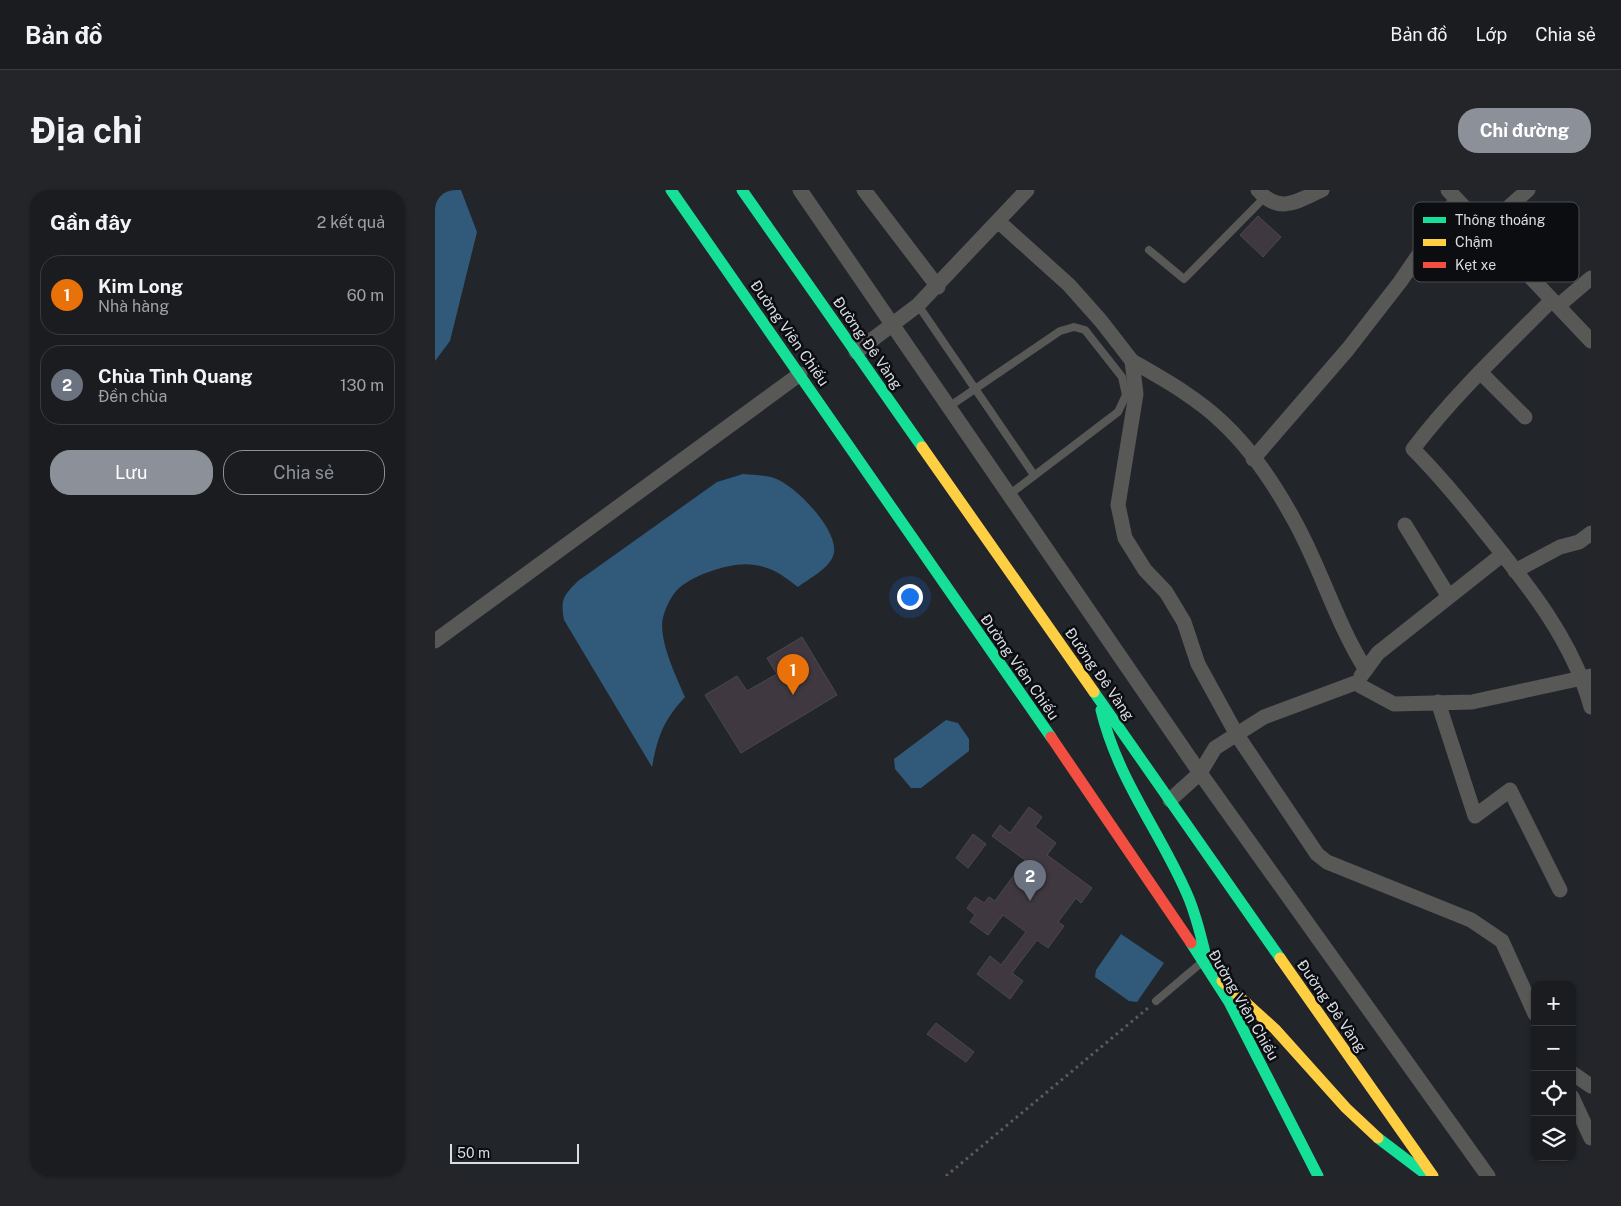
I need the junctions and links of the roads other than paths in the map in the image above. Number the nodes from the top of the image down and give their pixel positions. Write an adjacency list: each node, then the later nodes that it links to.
1 (671, 190): 23 (main road, Đường Viên Chiếu)
2 (742, 190): 20 (main road, Đường Đê Vàng)
3 (800, 190): 18 (street)
4 (864, 190): 15 (street)
5 (1027, 190): 10 (street)
6 (1322, 190): 8 (street)
7 (1528, 190): 9 (street)
8 (1261, 194): 11 (lane)
9 (1514, 202)
10 (998, 220): 15 (street); 21 (street)
11 (1149, 250)
12 (1413, 260): 27 (street)
13 (1591, 278): 16 (street)
14 (1535, 282): 16 (street)
15 (938, 287): 17 (street)
16 (1555, 303): 19 (street); 22 (street)
17 (918, 305): 18 (street); 24 (lane)
18 (893, 324): 20 (street); 25 (street)
19 (1591, 341)
20 (856, 352): 39 (main road, Đường Đê Vàng)
21 (1131, 361): 27 (street); 42 (street)
22 (1480, 372): 26 (street); 32 (street)
23 (801, 374): 35 (street); 46 (main road, Đường Viên Chiếu)
24 (975, 388): 25 (lane); 28 (lane); 28 (lane)
25 (949, 406): 29 (street)
26 (1525, 417)
27 (1253, 458): 36 (street)
28 (1034, 475): 29 (lane)
29 (1009, 494): 43 (street)
30 (1405, 525): 34 (street)
31 (1591, 533): 33 (street)
32 (1503, 554): 33 (street); 34 (street)
33 (1515, 571): 37 (street)
34 (1449, 597): 36 (street)
35 (435, 641)
36 (1365, 670): 38 (street)
37 (1587, 678): 40 (street); 41 (street)
38 (1355, 683): 40 (street); 42 (street)
39 (1100, 700): 44 (main road, Đường Đê Vàng); 46 (main road)
40 (1438, 702): 45 (street)
41 (1591, 707)
42 (1237, 735): 43 (street); 48 (street)
43 (1200, 774): 44 (street); 56 (street)
44 (1170, 800): 55 (main road, Đường Đê Vàng)
45 (1560, 890)
46 (1206, 966): 47 (lane); 53 (main road, Đường Viên Chiếu); 54 (main road)
47 (1156, 1001)
48 (1531, 1005)
49 (1576, 1076): 50 (street)
50 (1591, 1086)
51 (1576, 1106): 52 (street)
52 (1591, 1138)
53 (1318, 1176)
54 (1427, 1176)
55 (1433, 1176)
56 (1488, 1176)

